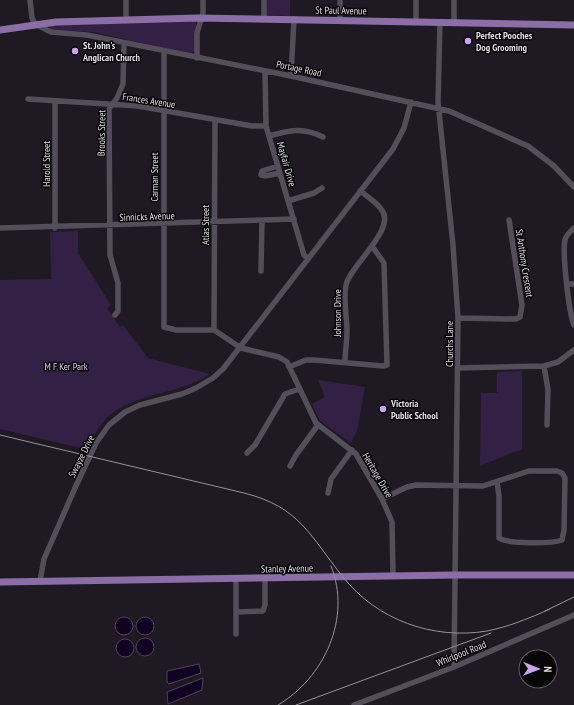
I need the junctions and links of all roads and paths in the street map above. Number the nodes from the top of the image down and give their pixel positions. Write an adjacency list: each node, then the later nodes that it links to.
1 (30, 0): 16 (street)
2 (126, 0): 9 (street)
3 (203, 0): 8 (street)
4 (264, 0): 10 (street)
5 (340, 0): 12 (street)
6 (416, 0): 13 (street)
7 (454, 0): 15 (street)
8 (201, 18): 9 (main road, St Paul Avenue); 10 (main road, St Paul Avenue); 21 (street)
9 (126, 19): 16 (main road, St Paul Avenue)
10 (264, 19): 11 (main road, St Paul Avenue)
11 (294, 19): 12 (main road, St Paul Avenue); 23 (street)
12 (340, 20): 13 (main road, St Paul Avenue)
13 (416, 21): 14 (main road, St Paul Avenue)
14 (440, 22): 15 (main road, St Paul Avenue); 28 (street, Churchs Lane)
15 (454, 22): 17 (main road, St Paul Avenue)
16 (35, 24): 18 (main road); 19 (street, Portage Road)
17 (574, 25)
18 (0, 30)
19 (124, 44): 20 (street, Portage Road); 27 (street, Brooks Street)
20 (164, 51): 21 (street, Portage Road); 29 (street, Carman Street)
21 (197, 58): 22 (street, Portage Road)
22 (266, 71): 23 (street, Portage Road); 31 (street, Mayfair Drive)
23 (291, 76): 26 (street, Portage Road)
24 (28, 99): 25 (street, Frances Avenue)
25 (55, 101): 27 (street, Frances Avenue); 47 (street, Harold Street)
26 (411, 102): 28 (street, Portage Road); 38 (street)
27 (112, 104): 29 (street, Frances Avenue); 45 (street, Brooks Street)
28 (439, 108): 36 (street, Portage Road); 55 (street, Churchs Lane)
29 (162, 110): 30 (street, Frances Avenue); 44 (street, Carman Street)
30 (215, 120): 31 (street, Frances Avenue); 43 (street, Atlas Street)
31 (266, 126): 32 (street, Mayfair Drive)
32 (269, 136): 33 (street); 34 (street, Mayfair Drive)
33 (323, 137)
34 (278, 166): 35 (street, Mayfair Drive); 35 (street)
35 (280, 173): 39 (street, Mayfair Drive)
36 (574, 187)
37 (322, 188): 39 (street)
38 (360, 190): 49 (street, Johnson Drive); 50 (street)
39 (288, 201): 40 (street, Mayfair Drive)
40 (294, 219): 42 (street, Sinnicks Avenue); 50 (street, Mayfair Drive)
41 (509, 220): 55 (street, St Anthony Crescent)
42 (262, 221): 43 (street, Sinnicks Avenue); 51 (street)
43 (214, 223): 44 (street, Sinnicks Avenue); 57 (street, Atlas Street)
44 (163, 224): 45 (street, Sinnicks Avenue); 57 (street, Carman Street)
45 (110, 226): 47 (street, Sinnicks Avenue); 54 (street, Brooks Street)
46 (0, 228): 47 (street, Sinnicks Avenue)
47 (55, 228)
48 (574, 228): 52 (street)
49 (372, 246): 60 (street, Johnson Drive); 60 (street)
50 (308, 259): 58 (street)
51 (261, 271)
52 (567, 284): 53 (street); 56 (street)
53 (574, 284)
54 (115, 315)
55 (458, 318): 63 (street, Churchs Lane)
56 (574, 325)
57 (214, 330): 58 (street)
58 (240, 348): 62 (street, Heritage Drive); 79 (street, Swayze Drive)
59 (574, 350): 61 (street)
60 (344, 362): 62 (street)
61 (544, 366): 63 (street); 66 (street)
62 (289, 367): 64 (street, Heritage Drive)
63 (458, 368): 71 (street, Churchs Lane)
64 (299, 389): 65 (street, Heritage Drive); 68 (street)
65 (318, 425): 67 (street, Heritage Drive); 69 (street)
66 (548, 425)
67 (352, 450): 72 (street); 73 (street, Heritage Drive)
68 (247, 453)
69 (290, 466)
70 (497, 482): 70 (street); 71 (street)
71 (457, 486): 73 (street); 74 (street, Churchs Lane)
72 (328, 493)
73 (382, 499): 75 (street, Heritage Drive)
74 (455, 574): 75 (main road, Stanley Avenue); 76 (main road, Stanley Avenue); 84 (street, Churchs Lane)
75 (394, 575): 78 (main road, Stanley Avenue)
76 (574, 575)
77 (236, 579): 78 (main road, Stanley Avenue); 79 (main road, Stanley Avenue); 81 (street)
78 (265, 579): 81 (street)
79 (40, 581): 80 (main road, Stanley Avenue)
80 (0, 582)
81 (237, 612): 83 (street)
82 (574, 615): 84 (street, Whirlpool Road)
83 (236, 634)
84 (454, 667): 85 (street, Whirlpool Road)
85 (354, 705)

